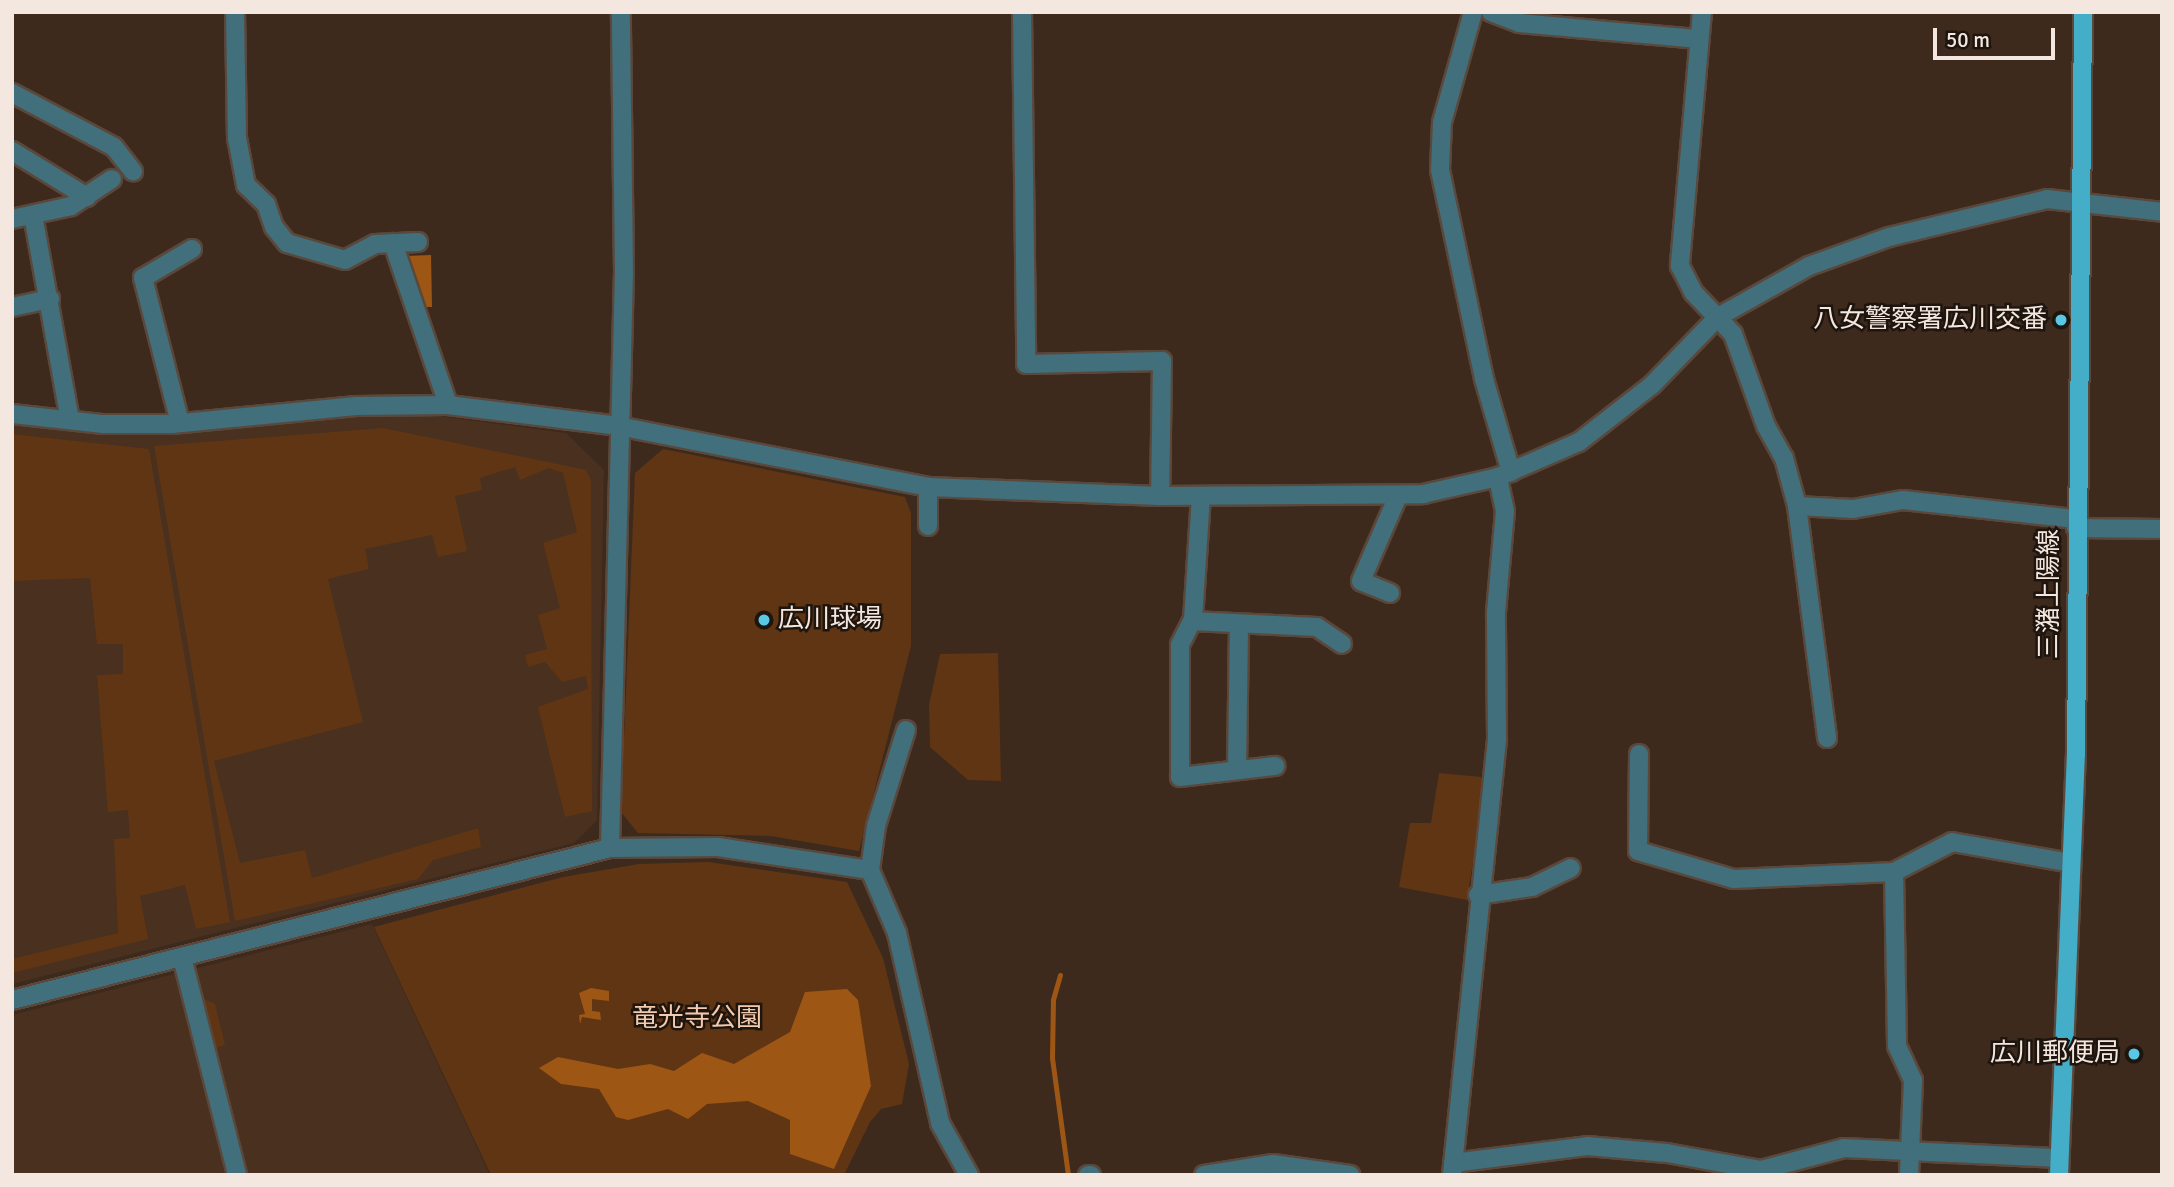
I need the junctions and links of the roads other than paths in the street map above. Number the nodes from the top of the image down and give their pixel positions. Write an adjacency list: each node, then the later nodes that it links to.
1 (235, 12): 19 (street)
2 (621, 12): 28 (street)
3 (1022, 12): 31 (street)
4 (1473, 12): 29 (street)
5 (1491, 12): 8 (street)
6 (1702, 12): 8 (street)
7 (2083, 12): 14 (main road, 三潴上陽線)
8 (1699, 39): 23 (street)
9 (12, 93): 11 (street)
10 (12, 151): 13 (street)
11 (133, 171)
12 (112, 179): 13 (street)
13 (88, 197): 16 (street)
14 (2082, 202): 15 (street); 23 (street); 35 (main road, 三潴上陽線)
15 (2162, 212)
16 (33, 215): 17 (street); 21 (street)
17 (12, 219)
18 (418, 242): 19 (street)
19 (393, 243): 24 (street)
20 (192, 249): 27 (street)
21 (50, 299): 22 (street); 26 (street)
22 (12, 307)
23 (1718, 317): 29 (street); 34 (street)
24 (448, 405): 27 (street); 28 (street)
25 (12, 414): 26 (street)
26 (70, 420): 27 (street)
27 (180, 423)
28 (618, 426): 30 (street); 47 (street)
29 (1504, 474): 33 (street); 52 (street)
30 (928, 487): 31 (street); 36 (street)
31 (1160, 496): 32 (street)
32 (1201, 496): 33 (street); 39 (street)
33 (1398, 496): 38 (street)
34 (1797, 506): 35 (street); 43 (street)
35 (2076, 523): 37 (street); 48 (main road, 三潴上陽線)
36 (929, 526)
37 (2162, 529)
38 (1390, 593)
39 (1192, 621): 40 (street); 46 (street)
40 (1239, 625): 41 (street); 46 (street)
41 (1342, 643)
42 (906, 730): 50 (street)
43 (1827, 738)
44 (1639, 754): 51 (street)
45 (1275, 766): 46 (street)
46 (1237, 769)
47 (610, 848): 50 (street); 53 (street)
48 (2071, 863): 51 (street); 56 (main road, 三潴上陽線)
49 (1571, 868): 52 (street)
50 (870, 870): 60 (street)
51 (1894, 872): 55 (street)
52 (1479, 895): 57 (street)
53 (182, 957): 54 (street); 59 (street)
54 (12, 1000)
55 (1914, 1148): 56 (street); 58 (street); 63 (street)
56 (2059, 1166)
57 (1452, 1169): 58 (street)
58 (1759, 1173)
59 (237, 1175)
60 (969, 1175)
61 (1204, 1175): 62 (street)
62 (1350, 1175)
63 (1909, 1175)

